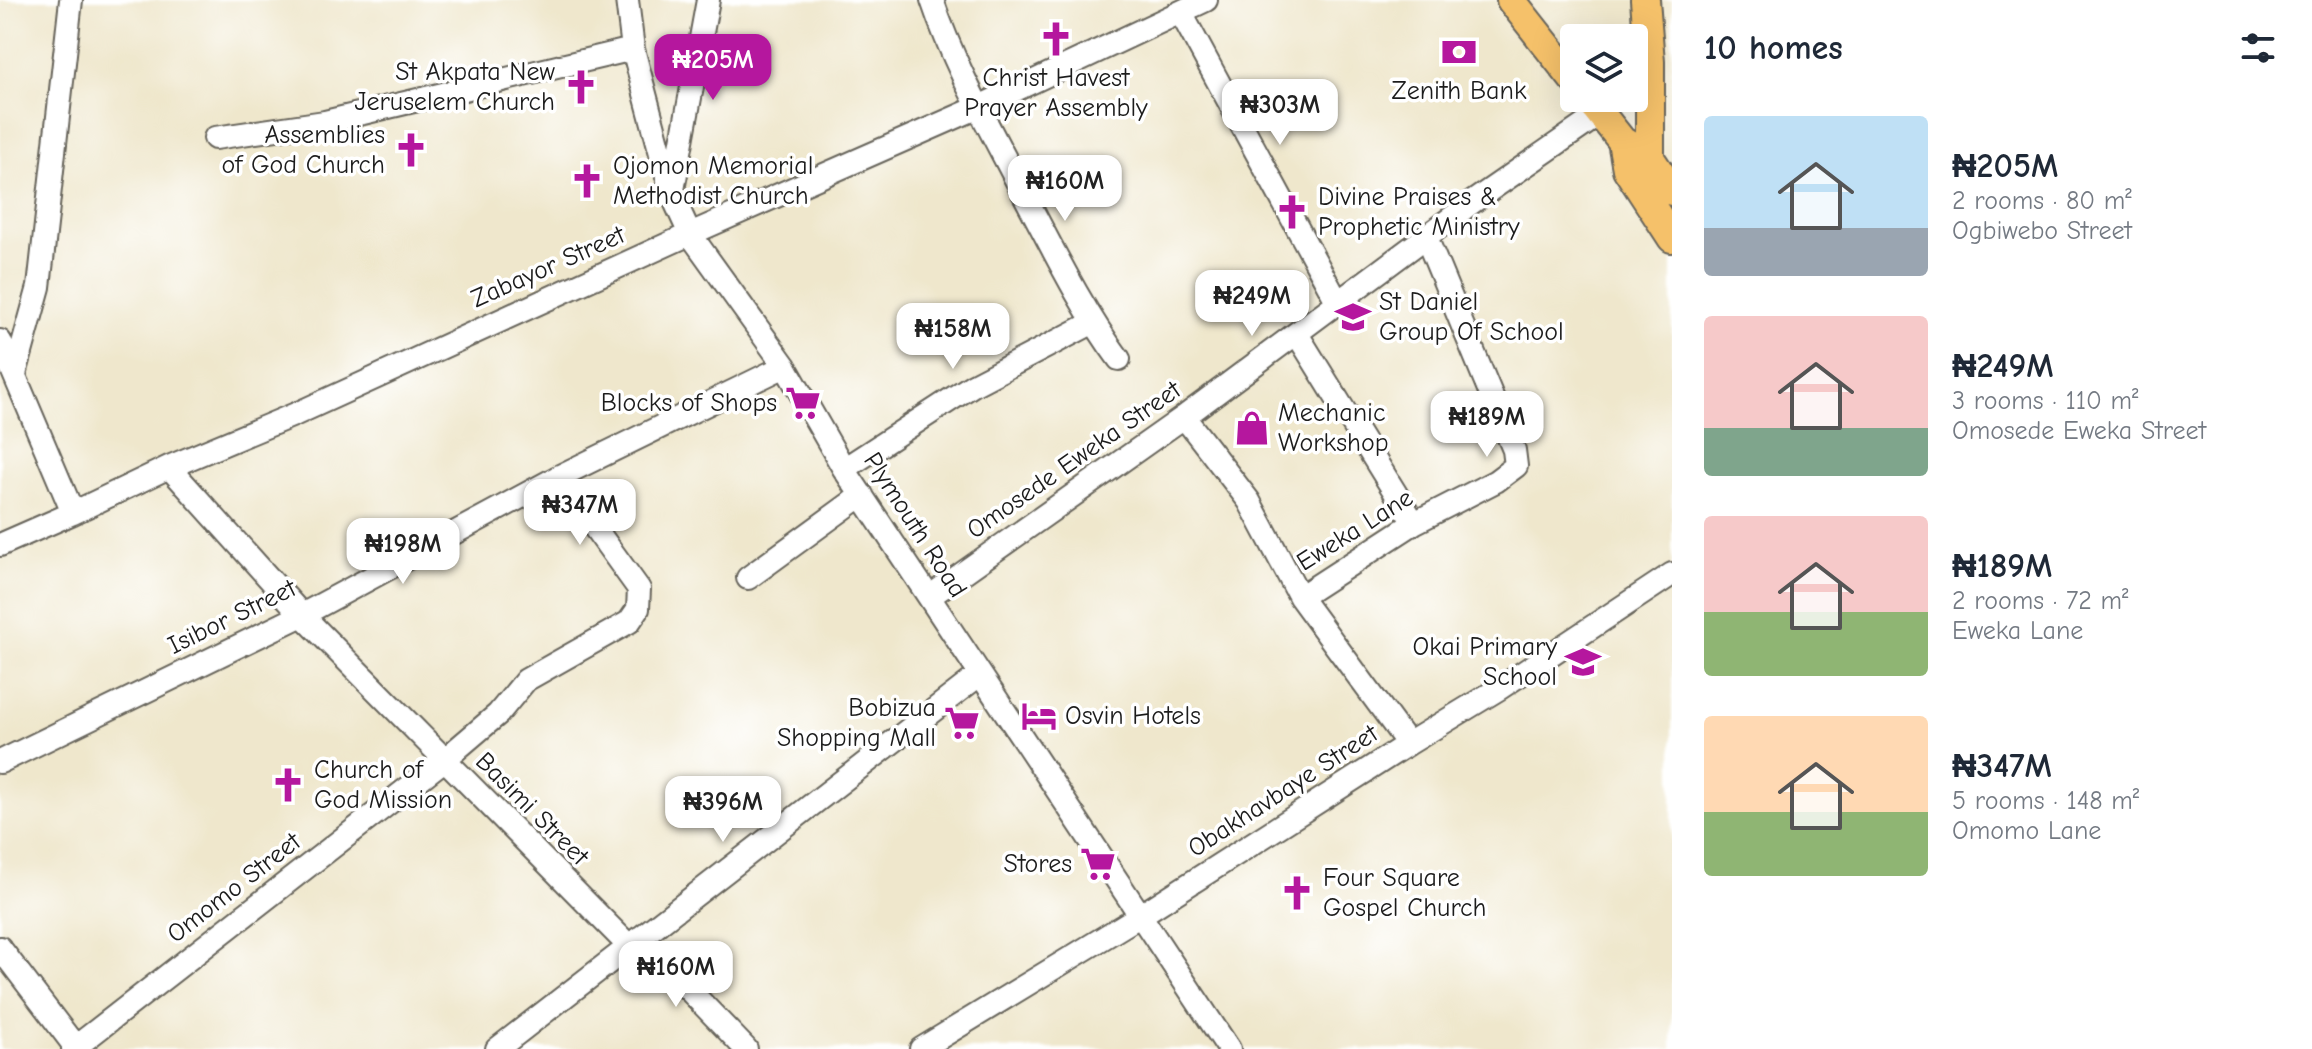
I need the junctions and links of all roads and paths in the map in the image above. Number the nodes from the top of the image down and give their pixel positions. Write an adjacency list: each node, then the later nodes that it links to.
1 (71, 0): 30 (street)
2 (627, 0): 10 (street, Plymouth Road)
3 (708, 0): 20 (street)
4 (932, 0): 12 (street)
5 (1206, 0): 8 (street, Zabayor Street)
6 (1511, 0): 11 (main road)
7 (1645, 0): 9 (main road)
8 (1181, 13): 12 (street, Zabayor Street); 24 (street)
9 (1644, 24)
10 (633, 49): 16 (street); 20 (street, Plymouth Road)
11 (1560, 62)
12 (979, 107): 21 (street, Zabayor Street); 25 (street)
13 (1586, 112): 22 (street, Omosede Eweka Street)
14 (1599, 112): 17 (main road)
15 (1646, 112): 18 (main road)
16 (215, 138)
17 (1622, 141): 18 (main road); 23 (main road)
18 (1650, 158): 19 (main road)
19 (1671, 186)
20 (672, 195): 21 (street, Plymouth Road)
21 (690, 234): 29 (street, Plymouth Road); 32 (street, Zabayor Street)
22 (1426, 237): 24 (street, Omosede Eweka Street); 37 (street, Eweka Lane)
23 (1672, 238)
24 (1338, 303): 26 (street, Omosede Eweka Street)
25 (1092, 323): 28 (street); 33 (street)
26 (1297, 334): 31 (street, Omosede Eweka Street); 37 (street)
27 (0, 341): 30 (street)
28 (1119, 359)
29 (785, 366): 33 (street, Plymouth Road); 34 (street, Isibor Street)
30 (15, 374): 36 (street)
31 (1184, 417): 41 (street, Omosede Eweka Street); 42 (street)
32 (169, 467): 36 (street, Zabayor Street); 43 (street, Basimi Street)
33 (844, 469): 35 (street, Plymouth Road)
34 (558, 477): 43 (street, Isibor Street); 46 (street, Omomo Street)
35 (862, 495): 40 (street); 41 (street, Plymouth Road)
36 (73, 513): 38 (street, Zabayor Street)
37 (1414, 523): 42 (street, Eweka Lane)
38 (0, 545)
39 (1672, 574): 45 (street, Obakhavbaye Street)
40 (748, 578)
41 (929, 597): 44 (street, Plymouth Road)
42 (1300, 597): 45 (street)
43 (302, 615): 46 (street, Basimi Street); 47 (street, Isibor Street)
44 (979, 675): 48 (street, Plymouth Road); 49 (street)
45 (1408, 744): 48 (street, Obakhavbaye Street)
46 (444, 760): 49 (street, Basimi Street); 51 (street, Omomo Street)
47 (0, 762)
48 (1141, 915): 54 (street, Obakhavbaye Street); 55 (street, Plymouth Road)
49 (634, 942): 52 (street); 53 (street, Basimi Street)
50 (0, 948): 51 (street)
51 (75, 1048)
52 (497, 1049)
53 (746, 1049)
54 (921, 1049)
55 (1229, 1049)

